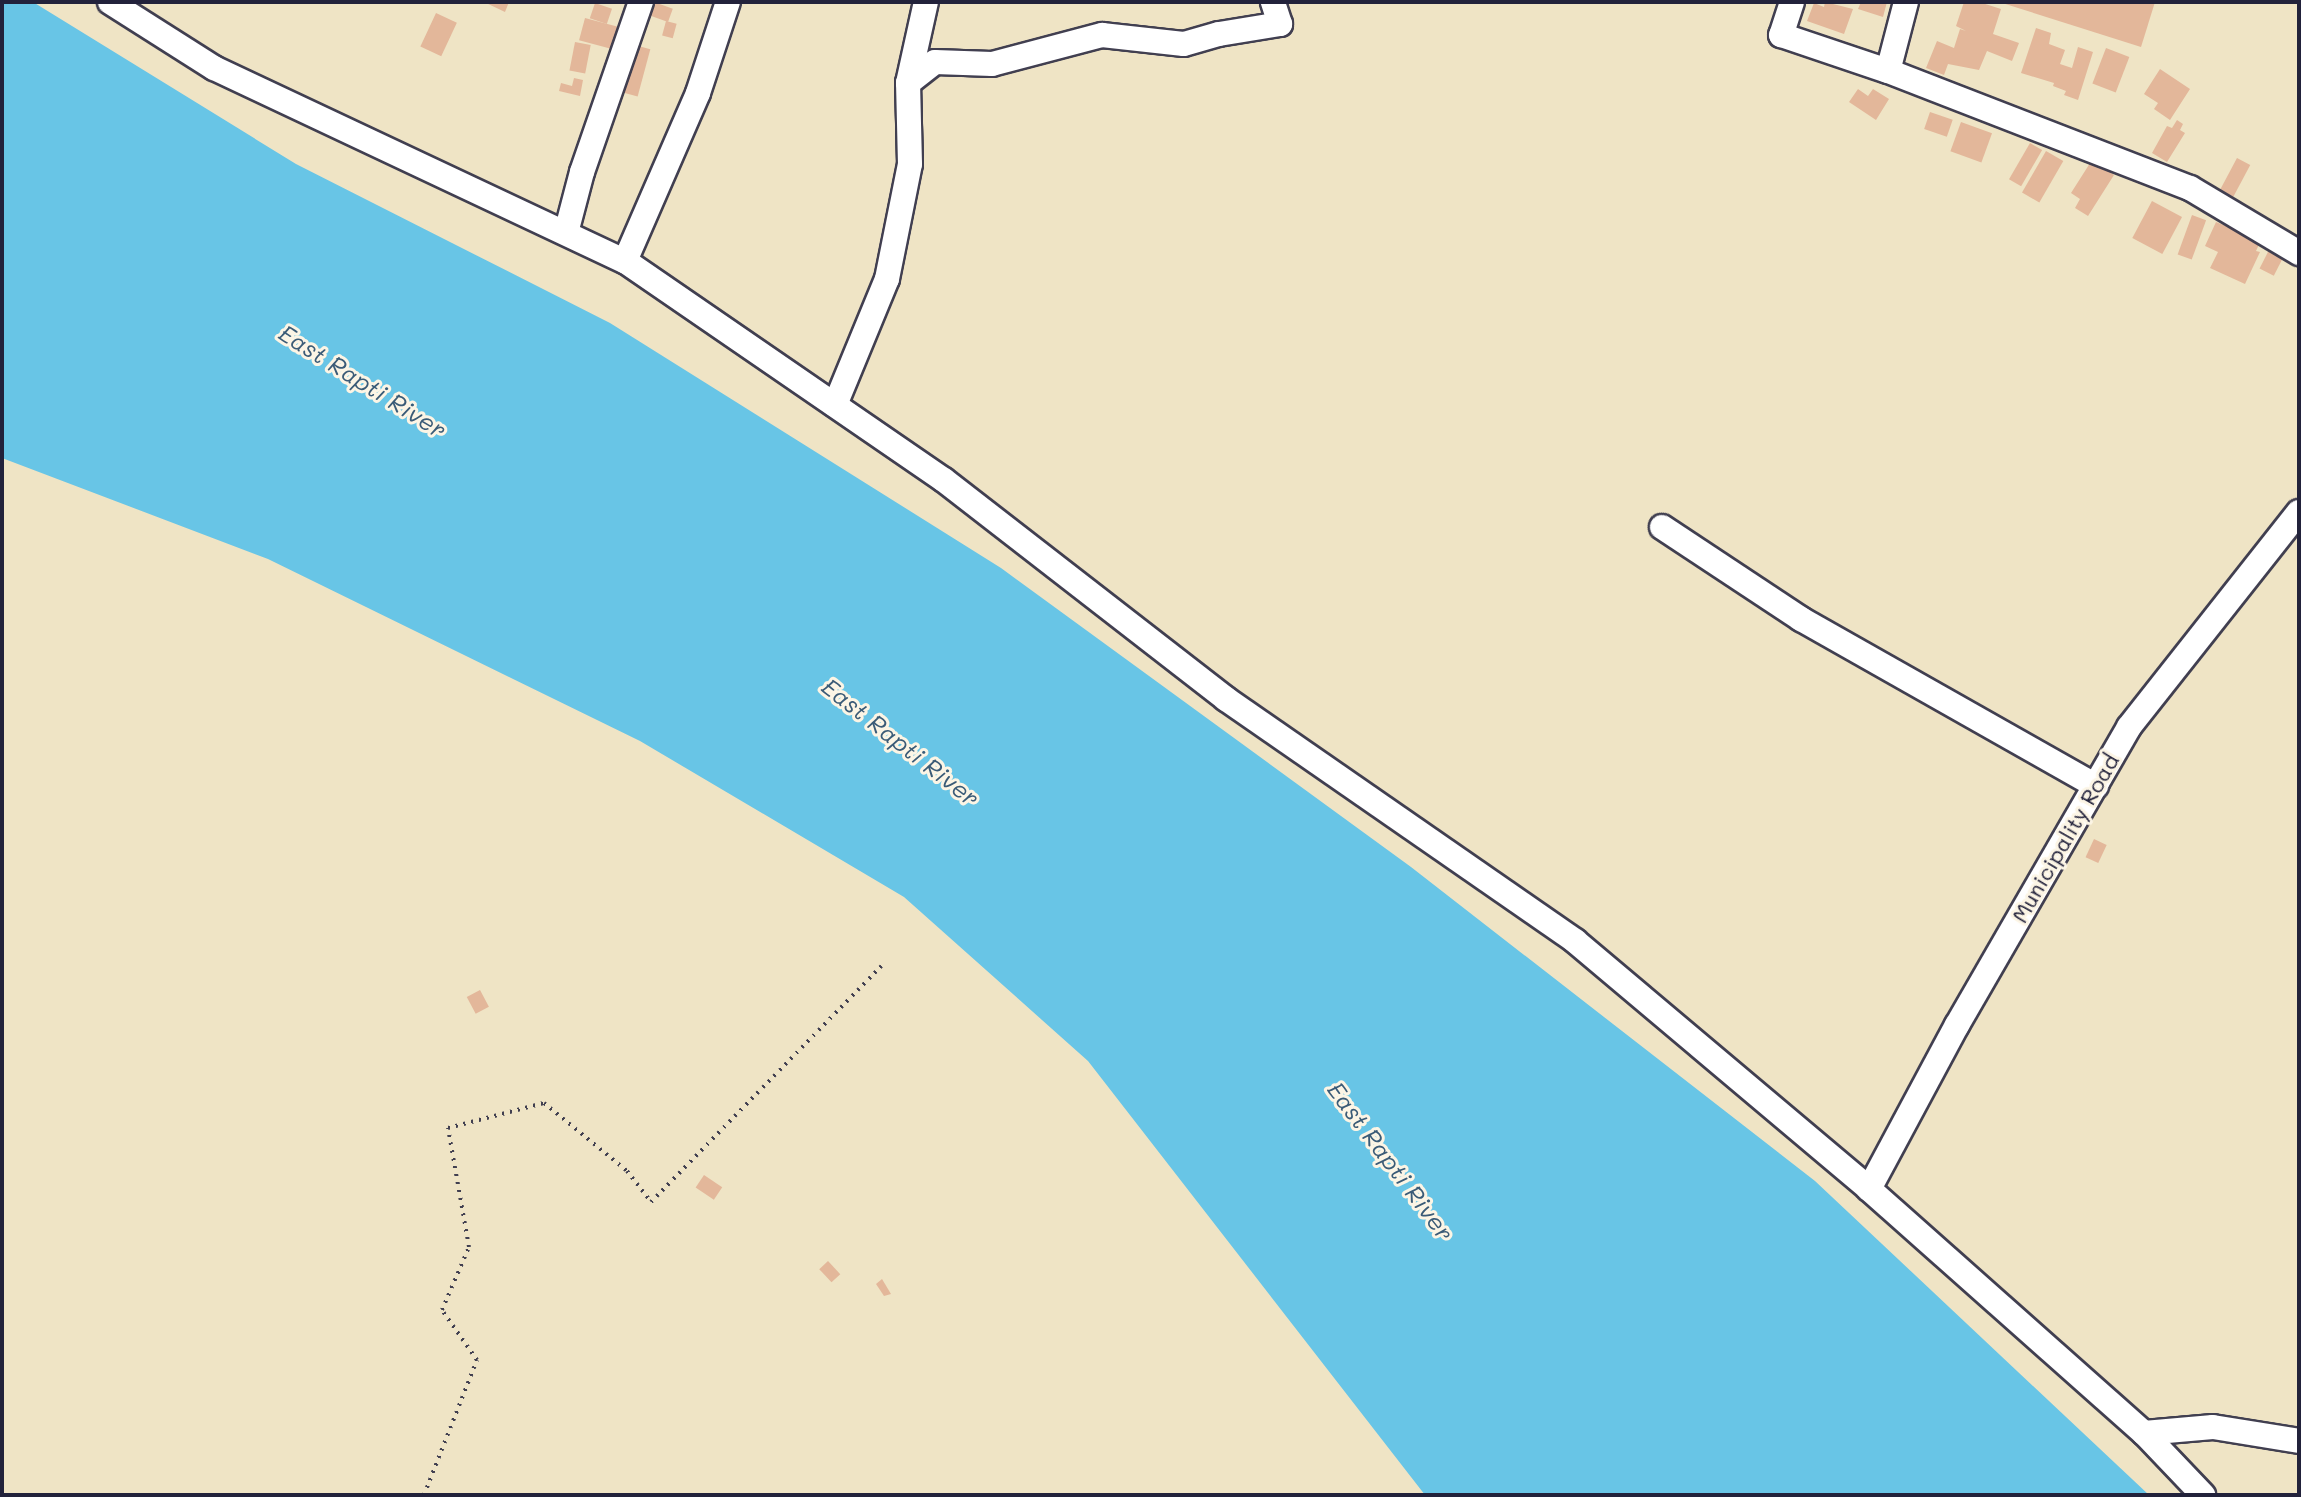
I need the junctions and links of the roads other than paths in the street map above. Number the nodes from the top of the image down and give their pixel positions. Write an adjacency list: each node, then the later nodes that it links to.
1 (110, 2): 10 (street)
2 (641, 2): 10 (street)
3 (728, 2): 12 (street)
4 (926, 2): 9 (street)
5 (1273, 2): 9 (street)
6 (1792, 2): 8 (street)
7 (1906, 2): 8 (street)
8 (1888, 71): 11 (street)
9 (908, 83): 13 (street)
10 (566, 233): 12 (street)
11 (2299, 253)
12 (625, 261): 13 (street)
13 (835, 405): 17 (street)
14 (2299, 512): 16 (street, Municipality Road)
15 (1662, 527): 16 (street)
16 (2096, 786): 17 (street, Municipality Road)
17 (1869, 1189): 18 (street)
18 (2144, 1433): 19 (street); 20 (street)
19 (2299, 1441)
20 (2203, 1495)

